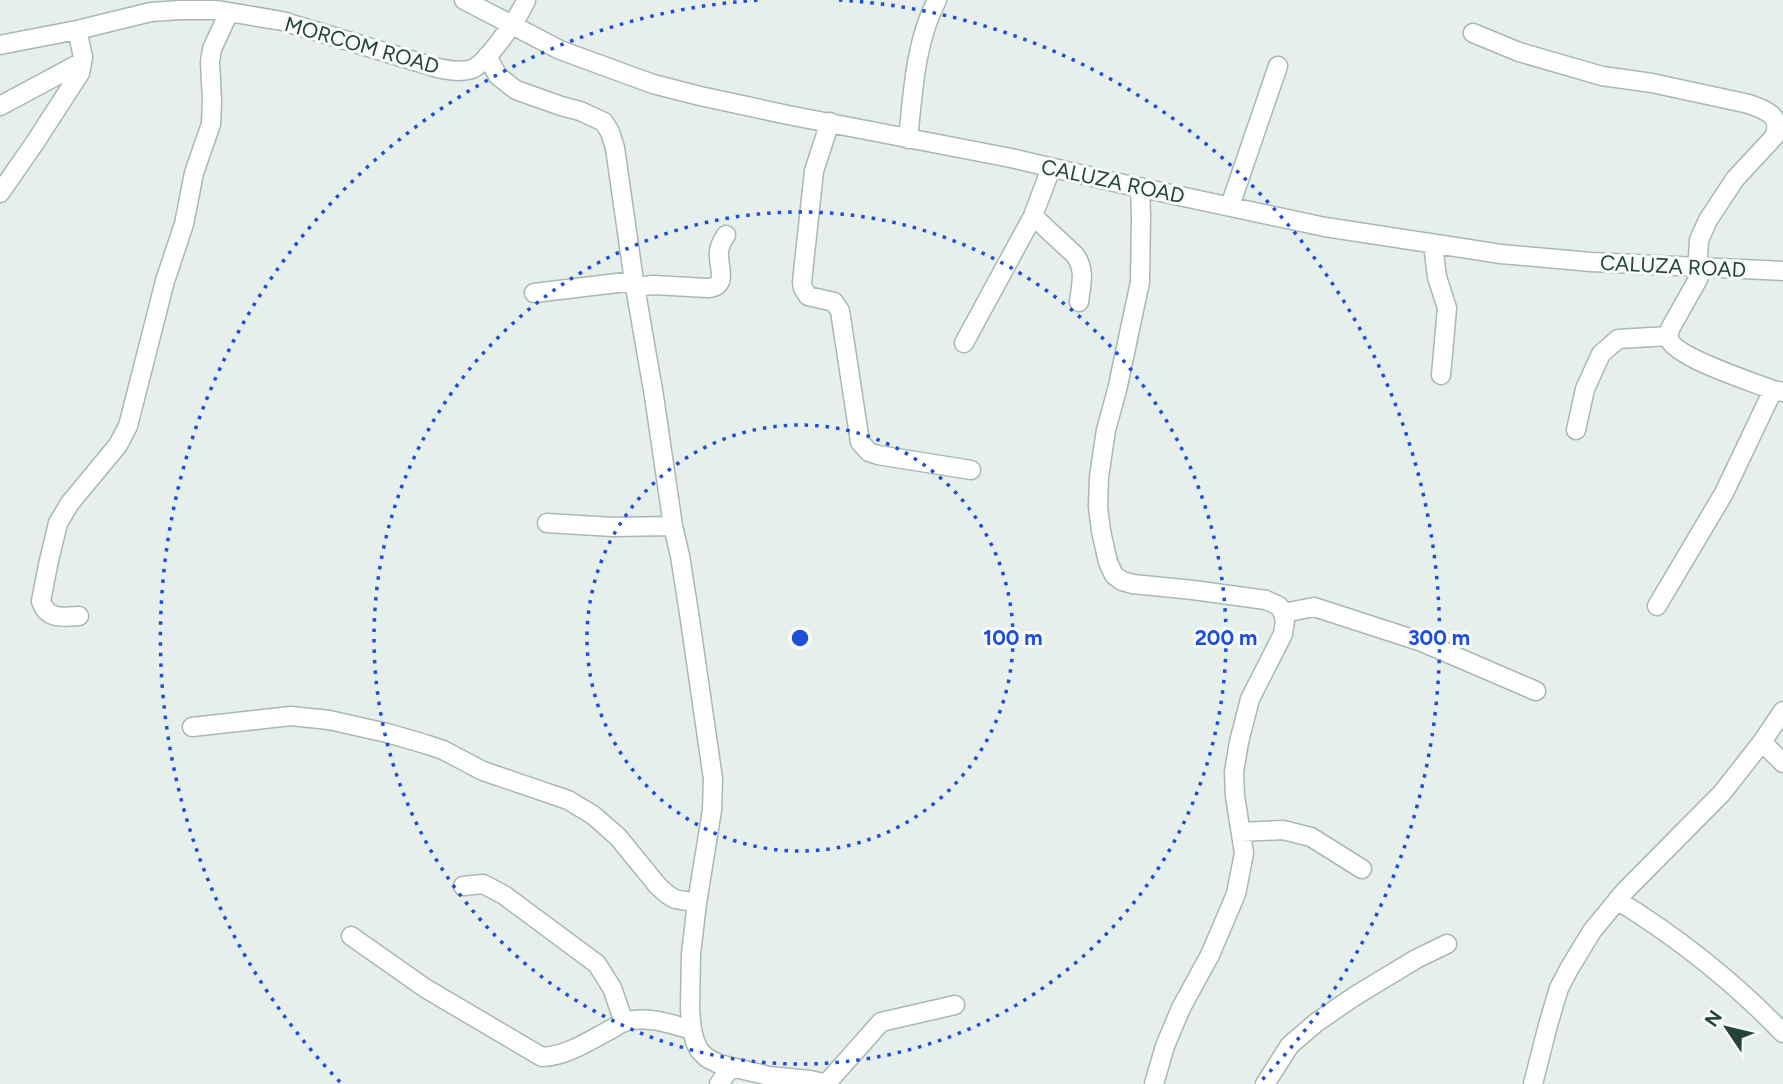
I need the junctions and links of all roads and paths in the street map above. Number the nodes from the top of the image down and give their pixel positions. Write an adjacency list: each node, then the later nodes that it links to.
1 (464, 0): 5 (street, CALUZA ROAD)
2 (526, 0): 5 (street, MORCOM ROAD)
3 (937, 0): 14 (street)
4 (229, 12): 6 (street, MORCOM ROAD); 9 (street, MORCOM ROAD); 37 (street)
5 (511, 26): 9 (street, MORCOM ROAD); 13 (street, CALUZA ROAD)
6 (77, 30): 8 (street, MORCOM ROAD); 10 (street)
7 (1473, 33): 22 (street)
8 (0, 45)
9 (487, 56): 24 (street)
10 (82, 62): 12 (street); 17 (street)
11 (1278, 65): 18 (street)
12 (0, 106)
13 (830, 122): 14 (street, CALUZA ROAD); 32 (street)
14 (908, 139): 15 (street, CALUZA ROAD)
15 (1051, 168): 16 (street, CALUZA ROAD); 19 (street)
16 (1140, 187): 18 (street, CALUZA ROAD); 36 (street)
17 (0, 193)
18 (1230, 206): 21 (street, CALUZA ROAD)
19 (1033, 216): 26 (street); 28 (street)
20 (726, 235): 24 (street)
21 (1433, 244): 22 (street, CALUZA ROAD); 29 (street)
22 (1700, 267): 23 (street, CALUZA ROAD); 27 (street)
23 (1783, 271)
24 (634, 284): 25 (street); 34 (street)
25 (534, 293)
26 (1079, 302)
27 (1669, 336): 30 (street); 31 (street)
28 (964, 343)
29 (1441, 375)
30 (1778, 391): 35 (street)
31 (1576, 430)
32 (971, 470)
33 (547, 523): 34 (street)
34 (673, 526): 47 (street)
35 (1657, 606)
36 (1283, 613): 38 (street); 43 (street)
37 (79, 616)
38 (1536, 691)
39 (1783, 711): 41 (street)
40 (192, 727): 47 (street)
41 (1762, 742): 42 (street); 46 (street)
42 (1783, 763)
43 (1241, 832): 44 (street); 57 (street)
44 (1362, 869)
45 (463, 886): 51 (street)
46 (1617, 900): 53 (street); 59 (street)
47 (696, 903): 52 (street)
48 (351, 936): 51 (street)
49 (1447, 944): 58 (street)
50 (955, 1005): 56 (street)
51 (624, 1022): 52 (street)
52 (692, 1030): 54 (street)
53 (1783, 1033)
54 (731, 1067): 55 (street); 56 (street)
55 (719, 1084)
56 (827, 1084)
57 (1154, 1084)
58 (1265, 1084)
59 (1533, 1084)

